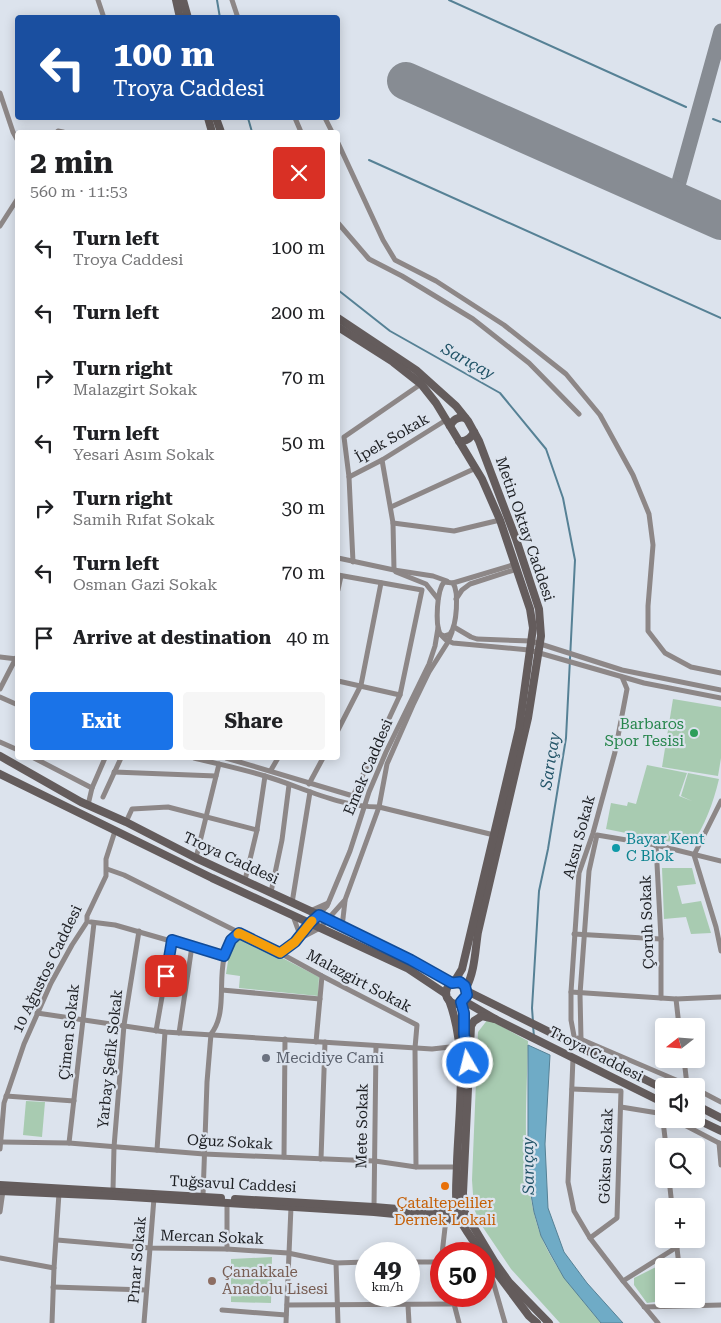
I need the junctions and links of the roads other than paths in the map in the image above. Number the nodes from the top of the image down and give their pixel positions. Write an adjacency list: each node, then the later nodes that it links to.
1 (98, 0): 5 (street)
2 (176, 0): 6 (main road)
3 (183, 0): 7 (main road)
4 (232, 0): 8 (street)
5 (103, 15)
6 (179, 15)
7 (187, 15)
8 (237, 15)
9 (0, 93): 10 (street)
10 (15, 136)
11 (340, 147): 49 (street)
12 (15, 203): 14 (street)
13 (340, 225): 18 (street)
14 (0, 226)
15 (340, 319): 19 (main road, Metin Oktay Caddesi)
16 (340, 328): 17 (main road, Metin Oktay Caddesi)
17 (421, 384): 20 (main road, Metin Oktay Caddesi); 22 (street)
18 (580, 414)
19 (465, 418): 20 (main road); 21 (main road, Metin Oktay Caddesi)
20 (448, 423): 23 (main road, Metin Oktay Caddesi); 24 (street, İpek Sokak)
21 (474, 432): 23 (main road); 43 (main road, Metin Oktay Caddesi)
22 (340, 436): 26 (street)
23 (459, 441): 25 (main road, Metin Oktay Caddesi)
24 (382, 460): 26 (street, İpek Sokak); 27 (street)
25 (476, 468): 27 (street); 28 (main road, Metin Oktay Caddesi)
26 (349, 476): 31 (street)
27 (391, 507): 29 (street)
28 (500, 520): 29 (street); 32 (main road, Metin Oktay Caddesi)
29 (393, 523): 33 (street)
30 (340, 559): 31 (street)
31 (353, 562): 33 (street)
32 (516, 566): 35 (street); 37 (street); 42 (main road, Metin Oktay Caddesi)
33 (394, 570): 35 (street); 38 (street)
34 (340, 575): 36 (street)
35 (450, 582): 37 (street, Emek Caddesi); 38 (street, Emek Caddesi)
36 (381, 583): 52 (street); 55 (street)
37 (456, 600): 39 (street, Emek Caddesi)
38 (439, 602): 40 (street, Emek Caddesi)
39 (453, 630): 40 (street); 41 (street, Emek Caddesi); 42 (street)
40 (439, 631): 41 (street); 83 (street, Emek Caddesi)
41 (448, 641): 44 (street); 84 (street, Emek Caddesi)
42 (531, 641): 43 (street); 44 (main road, Metin Oktay Caddesi)
43 (541, 643): 45 (main road, Metin Oktay Caddesi); 54 (street)
44 (529, 650): 45 (street); 89 (main road, Metin Oktay Caddesi)
45 (540, 653): 50 (street); 125 (main road, Metin Oktay Caddesi)
46 (0, 657): 47 (street)
47 (15, 659)
48 (15, 663): 53 (street)
49 (721, 673)
50 (622, 677): 57 (street); 112 (street, Aksu Sokak)
51 (340, 681): 52 (street)
52 (361, 686): 55 (street); 59 (street)
53 (0, 689)
54 (721, 690)
55 (400, 695): 76 (street)
56 (0, 697): 58 (street)
57 (721, 698)
58 (15, 704)
59 (340, 726)
60 (0, 742): 61 (street)
61 (15, 749)
62 (0, 756): 82 (main road, Troya Caddesi)
63 (38, 760): 78 (street)
64 (104, 760): 78 (street)
65 (120, 760): 72 (street)
66 (202, 760): 70 (street)
67 (236, 760): 71 (street)
68 (277, 760): 71 (street)
69 (322, 760): 76 (street)
70 (219, 764): 74 (street); 75 (street)
71 (271, 770): 76 (street)
72 (114, 772): 74 (street); 80 (street)
73 (0, 774): 88 (main road, Troya Caddesi)
74 (216, 776): 85 (street)
75 (265, 776): 77 (street); 87 (street)
76 (309, 784)
77 (289, 785): 79 (street); 96 (street)
78 (92, 788): 82 (street)
79 (310, 792): 83 (street); 98 (street)
80 (103, 797)
81 (721, 800): 91 (street)
82 (88, 805): 86 (main road, Troya Caddesi)
83 (363, 807): 84 (street); 99 (street, Emek Caddesi)
84 (379, 807): 89 (street); 97 (street, Emek Caddesi)
85 (205, 816): 86 (street); 87 (street); 92 (street)
86 (126, 822): 92 (main road, Troya Caddesi)
87 (257, 830): 95 (street)
88 (115, 831): 94 (street, 10 Ağustos Caddesi); 102 (main road, Troya Caddesi)
89 (494, 835): 123 (main road, Metin Oktay Caddesi)
90 (656, 845): 91 (street); 114 (street, Aksu Sokak); 115 (street, Çoruh Sokak)
91 (694, 855): 93 (street); 109 (street)
92 (196, 858): 95 (main road, Troya Caddesi)
93 (721, 861)
94 (107, 869): 104 (street, 10 Ağustos Caddesi); 111 (street, Malazgirt Sokak)
95 (245, 880): 96 (main road, Troya Caddesi)
96 (271, 892): 98 (main road, Troya Caddesi)
97 (345, 900): 103 (street, Emek Caddesi); 108 (street)
98 (292, 903): 100 (main road, Troya Caddesi)
99 (328, 903): 100 (street); 101 (street, Emek Caddesi)
100 (310, 911): 101 (main road, Troya Caddesi)
101 (319, 915): 103 (main road, Troya Caddesi); 106 (street, Emek Caddesi)
102 (293, 916): 106 (main road, Troya Caddesi); 113 (street)
103 (328, 920): 107 (street, Emek Caddesi); 108 (main road, Troya Caddesi)
104 (87, 922): 105 (street); 134 (street, 10 Ağustos Caddesi)
105 (94, 923): 110 (street); 137 (street, Çimen Sokak)
106 (310, 923): 107 (main road, Troya Caddesi); 113 (street, Emek Caddesi)
107 (320, 928): 117 (street, Emek Caddesi); 128 (main road, Troya Caddesi)
108 (342, 928): 123 (main road, Troya Caddesi)
109 (718, 928): 119 (street)
110 (139, 931): 116 (street); 138 (street, Yarbay Şefik Sokak)
111 (239, 933): 120 (street, Malazgirt Sokak); 121 (street)
112 (574, 934): 114 (street); 126 (street, Aksu Sokak)
113 (300, 935): 117 (street, Emek Caddesi)
114 (584, 935): 115 (street); 127 (street, Aksu Sokak)
115 (661, 939): 130 (street, Çoruh Sokak)
116 (172, 940): 118 (street); 139 (street)
117 (295, 942): 120 (street)
118 (192, 946): 121 (street); 141 (street)
119 (721, 951)
120 (280, 953): 122 (street, Malazgirt Sokak)
121 (224, 956): 124 (street)
122 (322, 976): 131 (street); 150 (street, Malazgirt Sokak)
123 (453, 983): 125 (main road); 128 (main road)
124 (222, 990): 131 (street); 142 (street)
125 (467, 990): 133 (main road); 145 (main road, Troya Caddesi)
126 (571, 992): 127 (street); 145 (street, Aksu Sokak)
127 (580, 994): 130 (street); 144 (street, Aksu Sokak)
128 (447, 997): 133 (main road); 149 (main road)
129 (721, 997): 132 (street)
130 (661, 998): 132 (street)
131 (320, 999): 146 (street)
132 (676, 999): 136 (street)
133 (462, 1002): 135 (main road, Troya Caddesi); 152 (main road)
134 (37, 1013): 137 (street); 157 (street, 10 Ağustos Caddesi)
135 (495, 1018): 151 (main road, Troya Caddesi); 152 (main road)
136 (678, 1018)
137 (83, 1019): 138 (street); 159 (street, Çimen Sokak)
138 (124, 1025): 139 (street); 171 (street, Yarbay Şefik Sokak)
139 (156, 1031): 140 (street)
140 (165, 1032): 141 (street); 173 (street)
141 (179, 1033): 142 (street)
142 (211, 1034): 143 (street); 174 (street)
143 (285, 1039): 146 (street); 175 (street)
144 (581, 1039): 145 (street); 153 (street)
145 (572, 1040): 154 (main road, Troya Caddesi)
146 (316, 1042): 147 (street)
147 (325, 1042): 148 (street); 176 (street)
148 (376, 1046): 150 (street); 177 (street, Mete Sokak)
149 (459, 1046): 150 (street); 180 (main road)
150 (415, 1048): 179 (street)
151 (570, 1056): 155 (street); 158 (main road, Troya Caddesi)
152 (468, 1063): 190 (main road)
153 (672, 1078)
154 (655, 1084)
155 (572, 1089): 161 (street, Göksu Sokak); 193 (street)
156 (705, 1094): 160 (street)
157 (6, 1096): 159 (street); 168 (street, 10 Ağustos Caddesi)
158 (655, 1098)
159 (74, 1101): 169 (street, Çimen Sokak)
160 (721, 1102)
161 (620, 1107): 163 (street); 193 (street, Göksu Sokak)
162 (705, 1110): 164 (main road)
163 (655, 1112)
164 (721, 1118)
165 (705, 1123): 167 (main road)
166 (691, 1128): 170 (street)
167 (721, 1131)
168 (1, 1142): 169 (street, Oğuz Sokak); 172 (street, 10 Ağustos Caddesi)
169 (69, 1144): 171 (street, Oğuz Sokak)
170 (720, 1144): 178 (street)
171 (114, 1147): 173 (street, Oğuz Sokak); 182 (street, Yarbay Şefik Sokak)
172 (0, 1149)
173 (157, 1150): 174 (street, Oğuz Sokak)
174 (204, 1154): 175 (street, Oğuz Sokak); 184 (street)
175 (284, 1158): 176 (street, Oğuz Sokak)
176 (321, 1159): 177 (street, Oğuz Sokak)
177 (375, 1161): 179 (street, Oğuz Sokak); 188 (street, Mete Sokak)
178 (721, 1165)
179 (416, 1167): 180 (street, Oğuz Sokak)
180 (457, 1167): 190 (main road)
181 (1, 1189): 182 (main road, Tuğsavul Caddesi); 183 (main road); 189 (street)
182 (114, 1190): 184 (main road, Tuğsavul Caddesi)
183 (59, 1193): 185 (main road); 194 (street)
184 (203, 1196): 188 (main road, Tuğsavul Caddesi)
185 (154, 1198): 186 (main road); 197 (street, Pınar Sokak)
186 (227, 1203): 187 (main road); 199 (street)
187 (292, 1207): 191 (main road); 200 (street)
188 (374, 1207): 190 (main road, Tuğsavul Caddesi)
189 (0, 1212)
190 (461, 1213): 192 (main road)
191 (446, 1219): 192 (main road); 195 (street)
192 (465, 1221): 196 (main road); 221 (main road)
193 (590, 1238): 206 (street)
194 (57, 1240): 197 (street, Mercan Sokak); 204 (street)
195 (443, 1242)
196 (476, 1242)
197 (150, 1248): 199 (street, Mercan Sokak); 209 (street, Pınar Sokak)
198 (675, 1248): 206 (street)
199 (227, 1249): 200 (street, Mercan Sokak)
200 (288, 1253): 202 (street, Mercan Sokak); 211 (street)
201 (0, 1258): 204 (street)
202 (336, 1262): 203 (street, Mercan Sokak); 213 (street)
203 (355, 1262)
204 (54, 1268): 207 (street)
205 (495, 1272): 221 (main road)
206 (623, 1281): 218 (street)
207 (53, 1287): 209 (street); 222 (street)
208 (495, 1288): 228 (street)
209 (146, 1290): 223 (street, Pınar Sokak)
210 (705, 1304): 212 (street)
211 (286, 1305): 213 (street); 220 (street)
212 (721, 1305)
213 (338, 1306): 214 (street); 225 (street)
214 (355, 1306)
215 (655, 1306): 218 (street)
216 (408, 1307): 226 (street)
217 (456, 1307): 227 (street)
218 (644, 1307): 229 (street)
219 (222, 1310): 220 (street)
220 (286, 1315): 224 (street)
221 (542, 1322)
222 (52, 1323)
223 (144, 1323)
224 (286, 1323)
225 (338, 1323)
226 (409, 1323)
227 (459, 1323)
228 (505, 1323)
229 (658, 1323)

